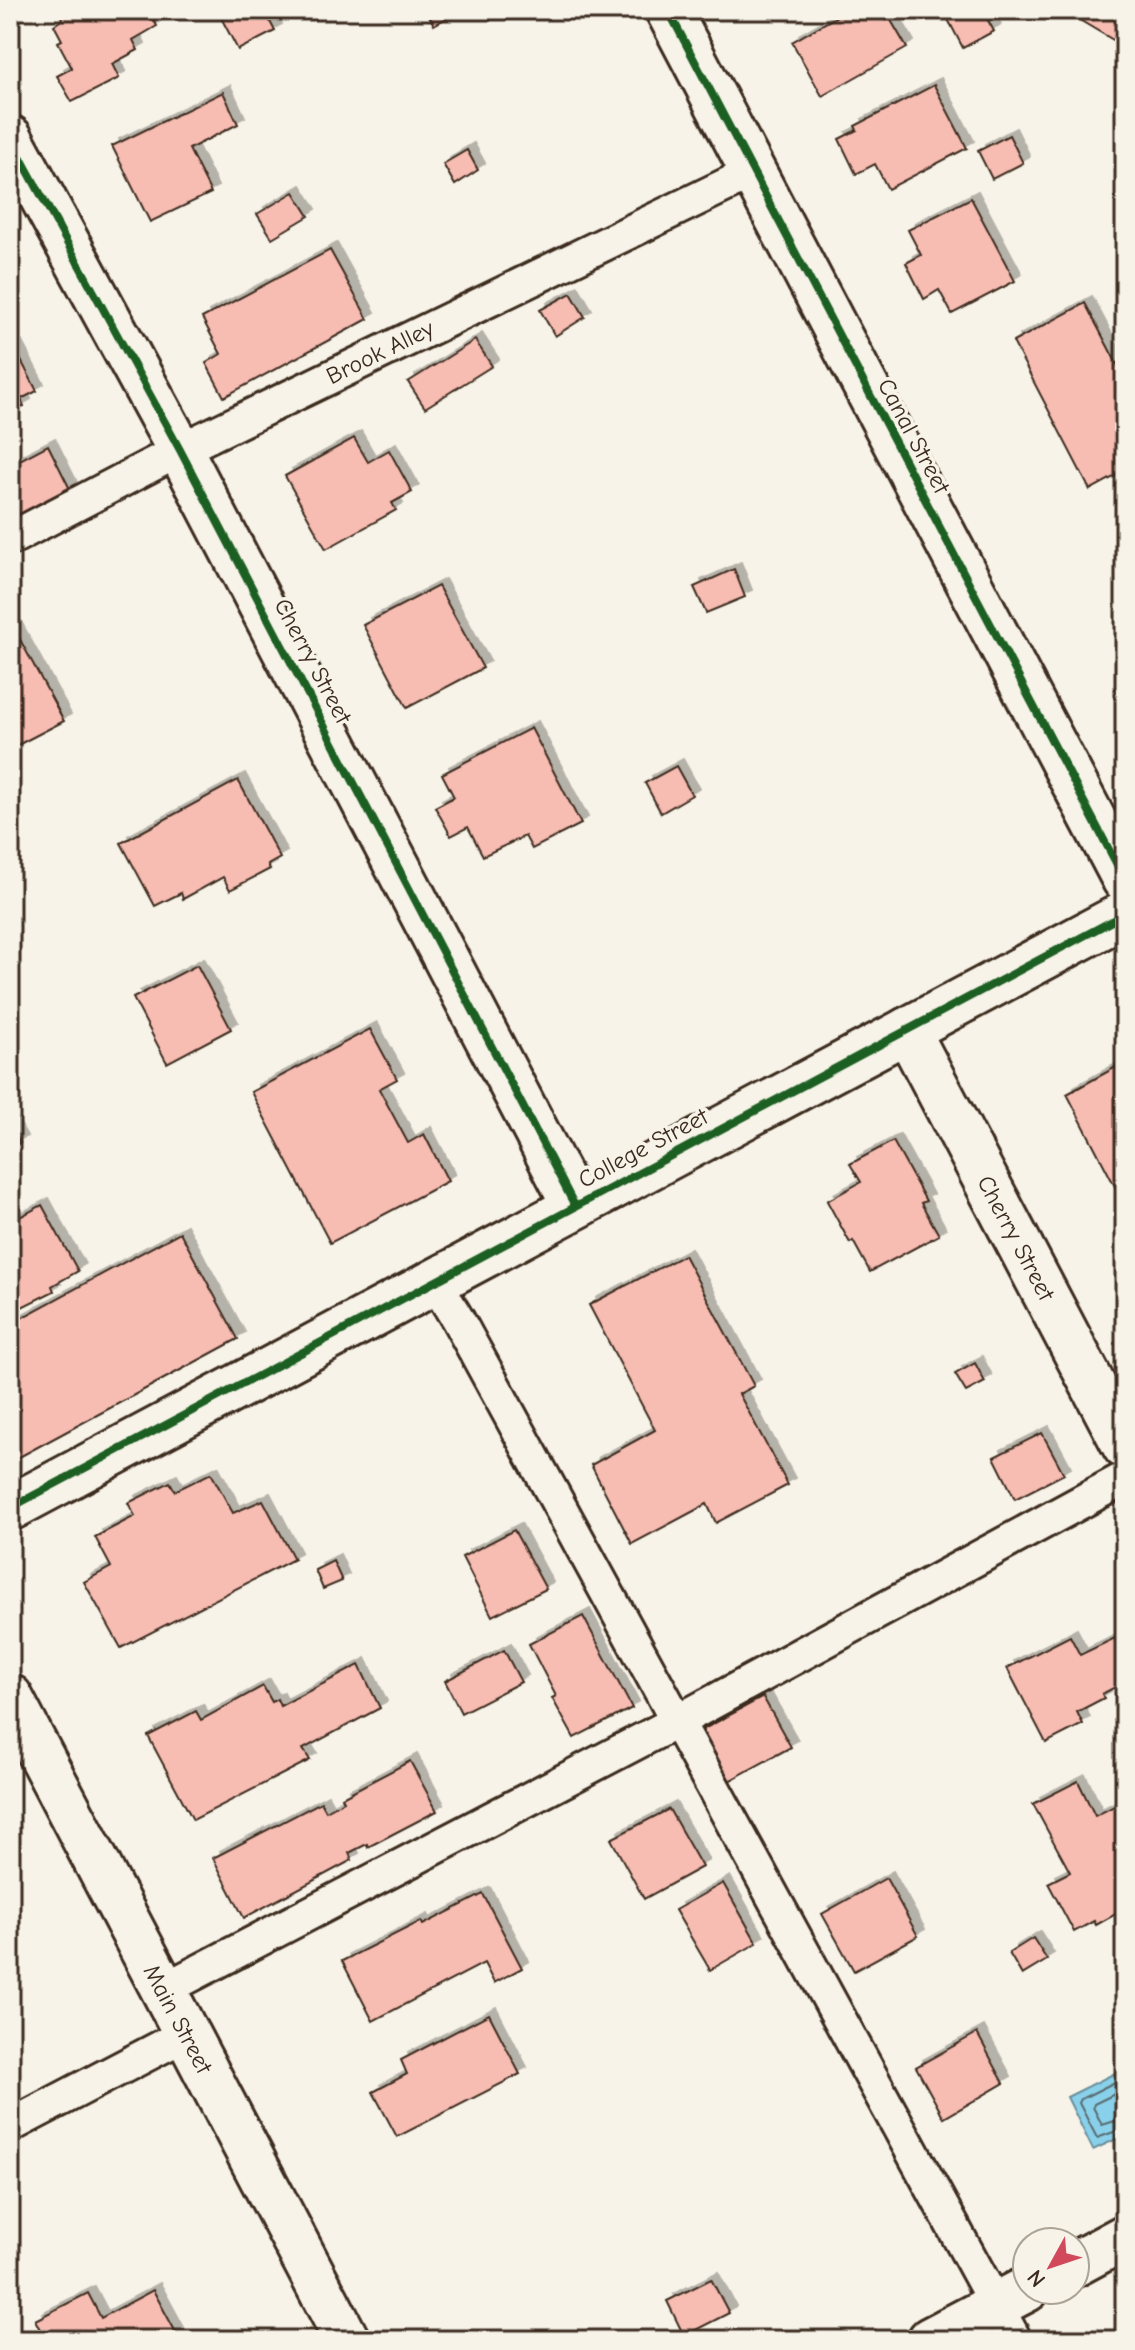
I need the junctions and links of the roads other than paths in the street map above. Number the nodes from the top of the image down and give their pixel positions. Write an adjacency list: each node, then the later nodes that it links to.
1 (668, 10): 3 (street, Canal Street)
2 (10, 138): 4 (street, Cherry Street)
3 (753, 172): 4 (lane, Brook Alley); 6 (street, Canal Street)
4 (180, 450): 5 (lane, Brook Alley); 9 (street, Cherry Street)
5 (10, 539)
6 (1125, 880)
7 (1125, 914): 8 (street, College Street)
8 (907, 1030): 9 (street, College Street); 11 (street, Cherry Street)
9 (575, 1206): 10 (street, College Street)
10 (435, 1282): 13 (street, College Street); 15 (lane)
11 (1125, 1446)
12 (1125, 1478): 15 (lane)
13 (10, 1508)
14 (10, 1697): 16 (street, Main Street)
15 (678, 1721): 16 (lane); 21 (lane)
16 (163, 1990): 17 (street, Main Street)
17 (186, 2034): 18 (lane); 22 (street, Main Street)
18 (10, 2126)
19 (1125, 2237): 20 (street)
20 (1091, 2255)
21 (1013, 2311): 23 (street)
22 (347, 2340)
23 (930, 2340)

